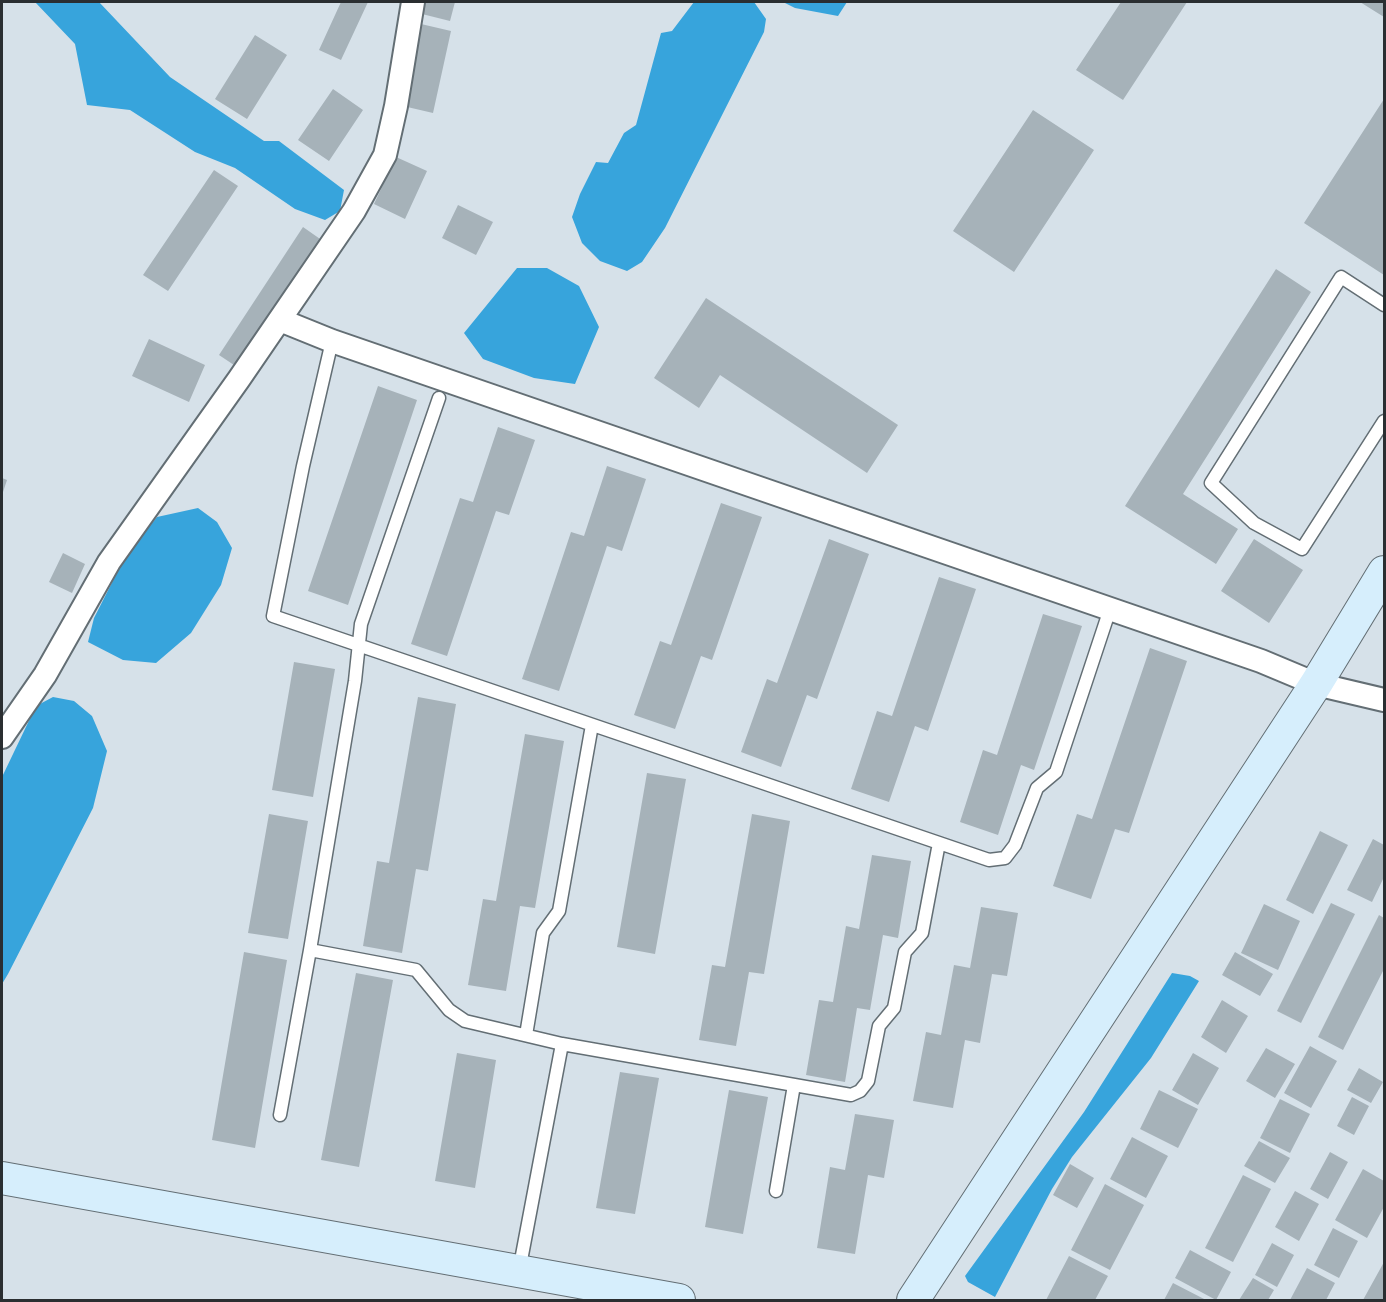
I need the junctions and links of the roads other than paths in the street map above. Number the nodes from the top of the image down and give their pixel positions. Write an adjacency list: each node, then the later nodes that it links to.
1 (413, 2): 3 (street)
2 (1384, 305): 6 (lane)
3 (280, 320): 4 (street); 13 (street)
4 (332, 341): 8 (street); 9 (lane)
5 (439, 398): 9 (lane)
6 (1384, 422)
7 (1384, 572): 10 (street)
8 (1110, 609): 10 (street); 14 (lane)
9 (358, 645): 12 (lane); 15 (lane)
10 (1316, 684): 11 (street); 24 (street)
11 (1384, 700)
12 (592, 725): 14 (lane); 16 (lane)
13 (2, 737)
14 (939, 843): 18 (lane)
15 (310, 950): 16 (lane); 19 (lane)
16 (526, 1035): 17 (lane)
17 (562, 1044): 18 (lane); 22 (lane)
18 (794, 1084): 21 (lane)
19 (280, 1115)
20 (2, 1178): 22 (street)
21 (776, 1191)
22 (519, 1272): 23 (street)
23 (679, 1300)
24 (913, 1300)

